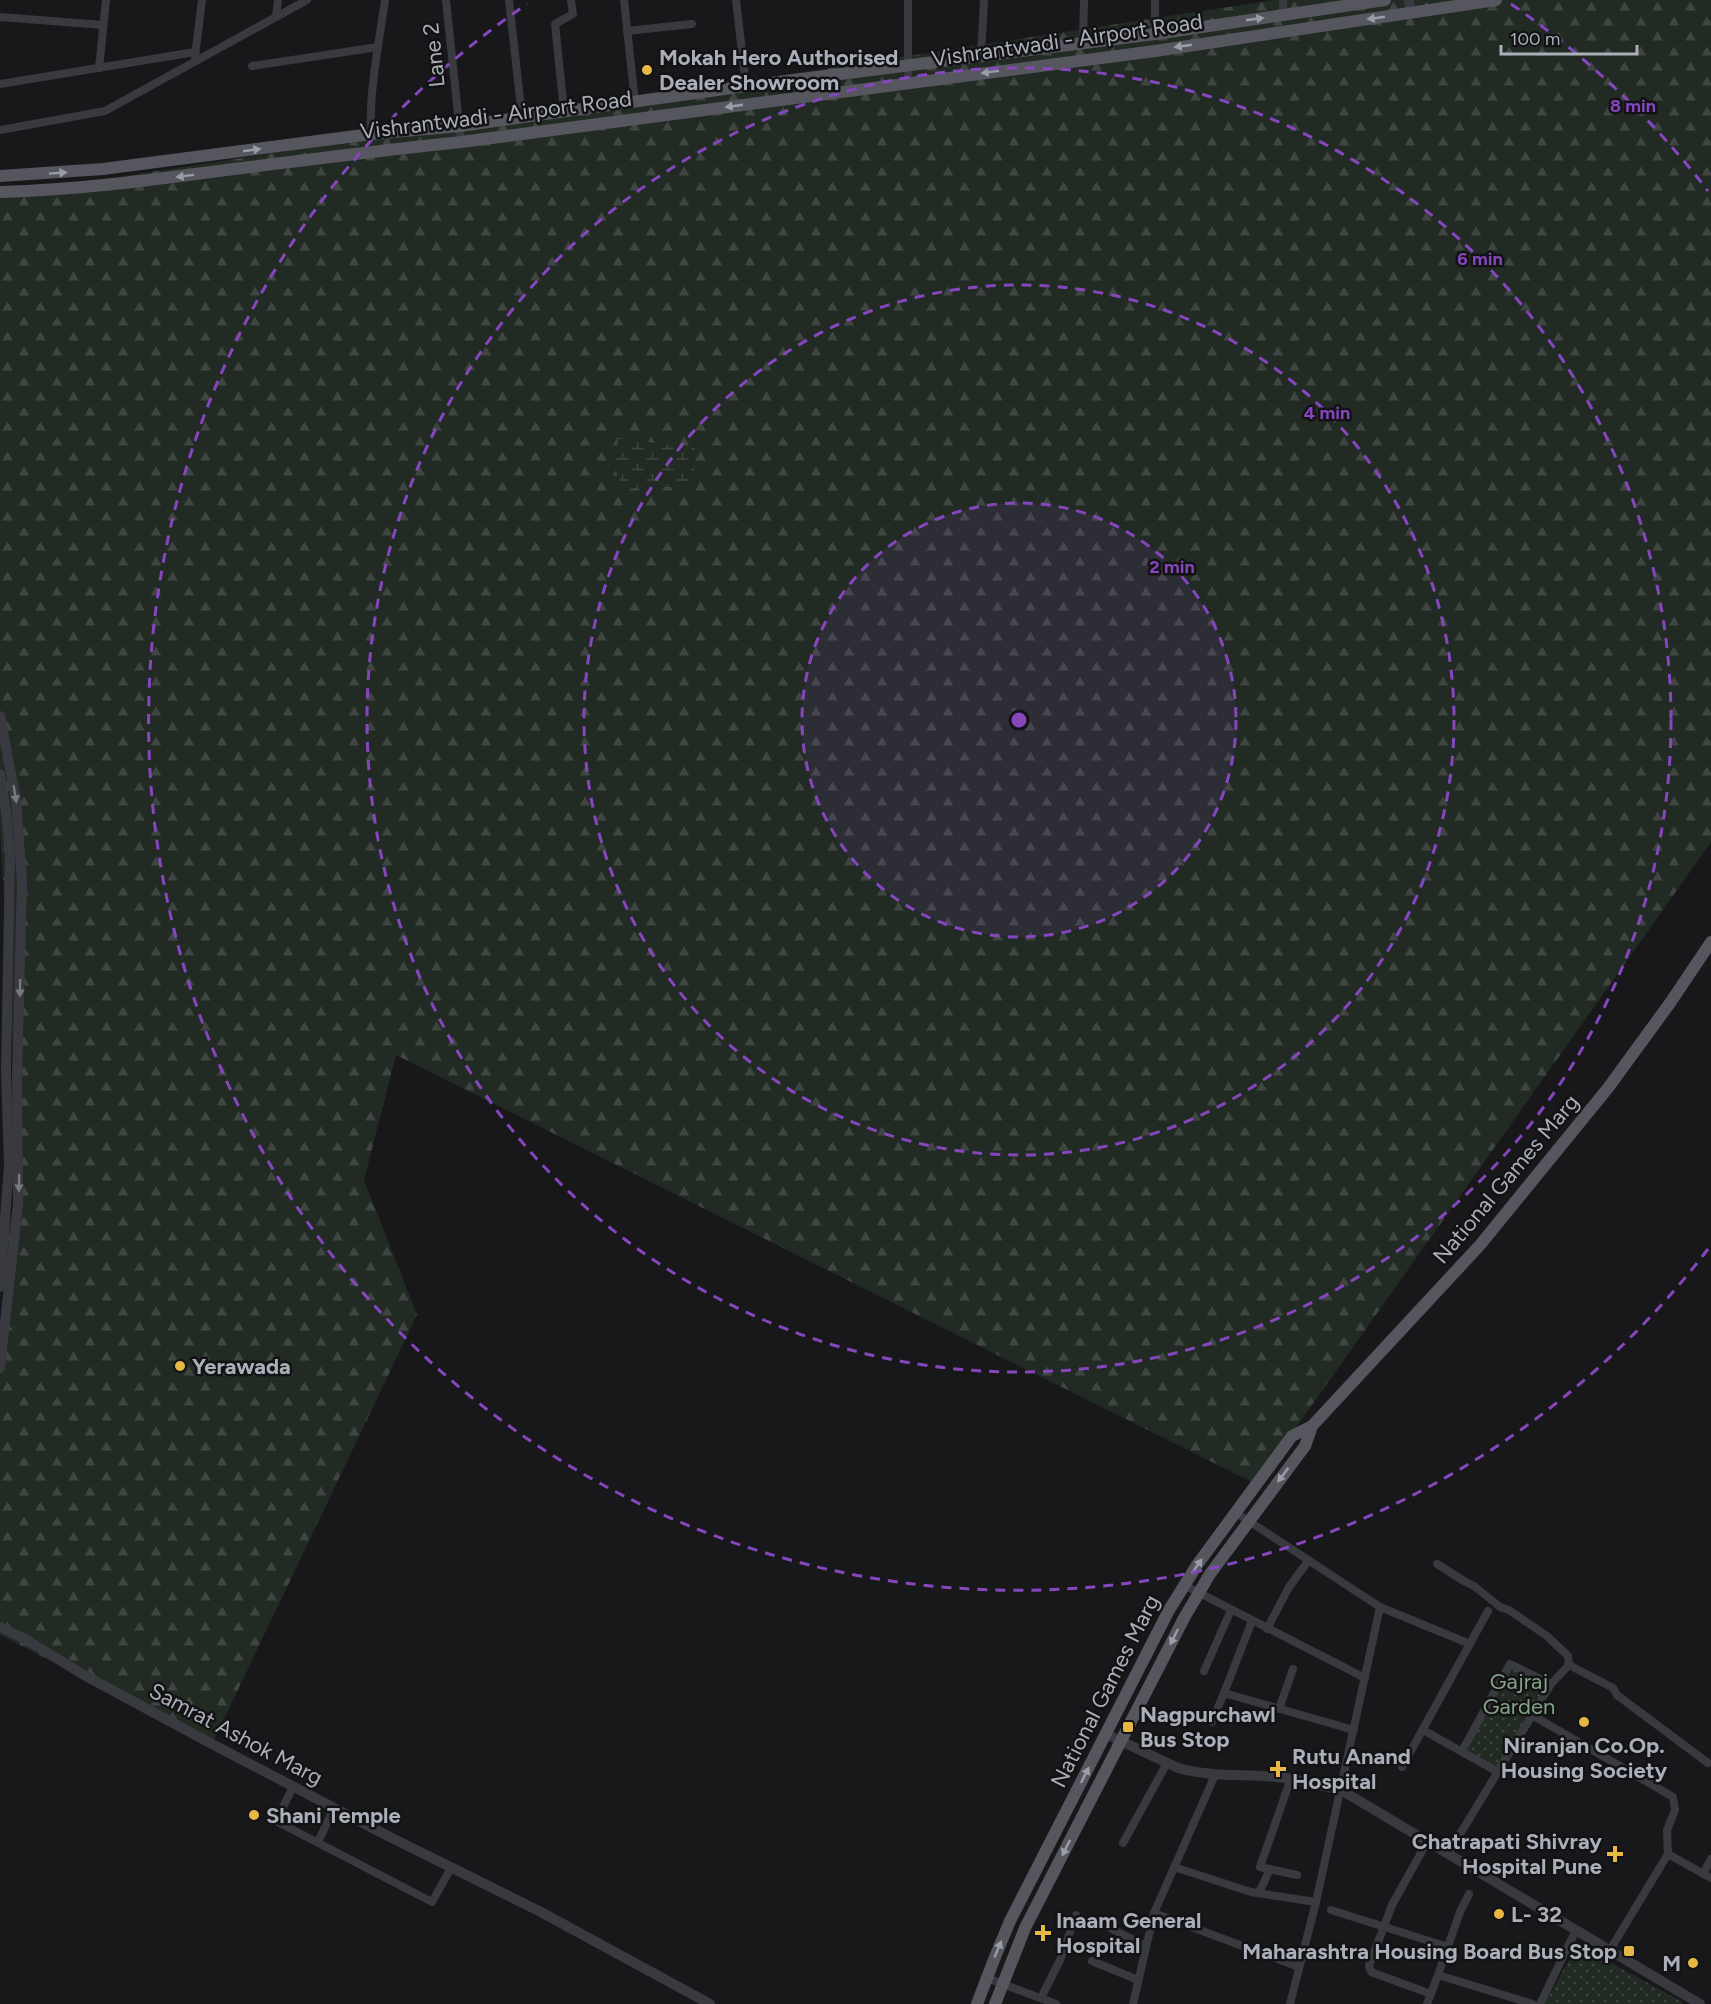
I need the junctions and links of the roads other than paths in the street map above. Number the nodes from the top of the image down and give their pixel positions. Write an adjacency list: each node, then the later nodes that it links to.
1 (106, 0): 25 (street)
2 (202, 0): 30 (street)
3 (278, 0): 23 (street)
4 (307, 0): 23 (street)
5 (386, 0): 29 (street)
6 (446, 0): 42 (street, Lane 2)
7 (509, 0): 41 (street)
8 (571, 0): 40 (street)
9 (624, 0): 26 (street)
10 (736, 0): 11 (street); 38 (street)
11 (742, 0)
12 (908, 0): 34 (street)
13 (984, 0): 31 (street)
14 (1084, 0): 28 (street)
15 (1155, 0): 27 (street)
16 (1283, 0): 21 (street)
17 (1385, 0): 19 (main road, Vishrantwadi - Airport Road)
18 (1496, 0): 20 (main road, Vishrantwadi - Airport Road)
19 (1358, 2): 21 (main road, Vishrantwadi - Airport Road)
20 (1410, 6): 36 (main road, Vishrantwadi - Airport Road, one-way to 36)
21 (1283, 15): 27 (main road, Vishrantwadi - Airport Road, one-way to 21)
22 (0, 17): 25 (street)
23 (276, 17): 32 (street)
24 (692, 24): 26 (street)
25 (103, 25): 35 (street)
26 (627, 32): 39 (street)
27 (1155, 34): 28 (main road, Vishrantwadi - Airport Road)
28 (1083, 44): 31 (main road, Vishrantwadi - Airport Road)
29 (378, 47): 33 (street); 44 (street)
30 (195, 52): 32 (street); 35 (street)
31 (981, 57): 34 (main road, Vishrantwadi - Airport Road)
32 (194, 63): 43 (street)
33 (252, 66)
34 (907, 66): 36 (street); 38 (main road, Vishrantwadi - Airport Road)
35 (99, 68): 37 (street)
36 (908, 82): 45 (main road, Vishrantwadi - Airport Road, one-way to 45)
37 (0, 84)
38 (746, 86): 39 (main road, Vishrantwadi - Airport Road)
39 (635, 102): 40 (main road, Vishrantwadi - Airport Road)
40 (564, 111): 41 (main road, Vishrantwadi - Airport Road)
41 (522, 117): 42 (main road, Vishrantwadi - Airport Road)
42 (460, 126): 44 (main road, Vishrantwadi - Airport Road); 45 (street, Lane 2)
43 (0, 130)
44 (371, 134): 46 (main road, Vishrantwadi - Airport Road, one-way to 44)
45 (461, 142): 47 (main road, Vishrantwadi - Airport Road, one-way to 47)
46 (0, 176)
47 (0, 189)
48 (0, 716): 52 (street, one-way to 52)
49 (0, 774): 51 (street)
50 (1711, 942): 53 (main road, National Games Marg)
51 (0, 1287)
52 (0, 1368)
53 (1312, 1425): 54 (main road, National Games Marg); 55 (main road, National Games Marg, one-way to 55)
54 (1235, 1512): 55 (street); 58 (main road, National Games Marg, one-way to 54)
55 (1250, 1521): 56 (street); 59 (main road, National Games Marg)
56 (1309, 1560): 60 (street); 65 (street)
57 (1437, 1564): 67 (street)
58 (1184, 1585): 59 (street); 78 (main road, National Games Marg)
59 (1198, 1593): 61 (street); 79 (main road, National Games Marg, one-way to 79)
60 (1380, 1607): 66 (street); 70 (street)
61 (1230, 1610): 63 (street); 69 (street)
62 (1488, 1611): 66 (street)
63 (1252, 1621): 65 (street); 72 (street)
64 (0, 1628): 87 (street, Samrat Ashok Marg)
65 (1267, 1629): 70 (street)
66 (1470, 1644): 77 (street)
67 (1569, 1665): 71 (street); 82 (street)
68 (1293, 1669): 73 (street)
69 (1204, 1671)
70 (1365, 1678): 76 (street)
71 (1551, 1684): 74 (street); 80 (street)
72 (1224, 1693): 73 (street); 75 (street)
73 (1279, 1709): 76 (street)
74 (1532, 1715): 84 (street); 94 (street)
75 (1212, 1722)
76 (1354, 1730): 88 (street)
77 (1423, 1730): 80 (street); 83 (street)
78 (1106, 1734): 79 (street); 116 (main road, National Games Marg, one-way to 78)
79 (1121, 1741): 81 (street); 118 (main road, National Games Marg, one-way to 118)
80 (1462, 1752): 84 (street)
81 (1167, 1763): 85 (street); 92 (street)
82 (1708, 1763)
83 (1402, 1767)
84 (1498, 1772): 93 (street)
85 (1215, 1775): 86 (street); 96 (street)
86 (1291, 1778): 88 (street); 98 (street)
87 (293, 1787): 89 (street, Samrat Ashok Marg); 90 (street)
88 (1341, 1790): 91 (street); 103 (street)
89 (334, 1808): 90 (street); 97 (street, Samrat Ashok Marg)
90 (318, 1842): 97 (street)
91 (1427, 1842): 93 (street); 108 (street)
92 (1123, 1843)
93 (1448, 1854): 109 (street)
94 (1668, 1854): 100 (street); 112 (street)
95 (1711, 1859): 100 (street)
96 (1174, 1867): 101 (street); 105 (street)
97 (451, 1868): 121 (street, Samrat Ashok Marg)
98 (1270, 1869): 99 (street); 101 (street)
99 (1297, 1875)
100 (1707, 1876)
101 (1259, 1893): 103 (street)
102 (1468, 1894): 111 (street)
103 (1316, 1902): 114 (street)
104 (1331, 1910): 108 (street)
105 (1154, 1913): 110 (street); 114 (street)
106 (1076, 1915): 120 (street)
107 (1102, 1924): 110 (street)
108 (1384, 1926): 111 (street); 119 (street)
109 (1576, 1930): 112 (street); 129 (street)
110 (1146, 1946): 117 (street)
111 (1448, 1947): 115 (street)
112 (1610, 1950): 130 (street)
113 (1092, 1961): 117 (street)
114 (1299, 1967): 126 (street)
115 (1438, 1975): 119 (street); 128 (street)
116 (987, 1978): 118 (street); 122 (main road, National Games Marg)
117 (1138, 1980): 125 (street)
118 (1002, 1984): 120 (street); 123 (main road, National Games Marg)
119 (1431, 1994): 127 (street)
120 (1041, 1998): 124 (street)
121 (710, 2004)
122 (977, 2004)
123 (994, 2004)
124 (1056, 2004)
125 (1133, 2004)
126 (1290, 2004)
127 (1427, 2004)
128 (1533, 2004)
129 (1540, 2004)
130 (1700, 2004)

